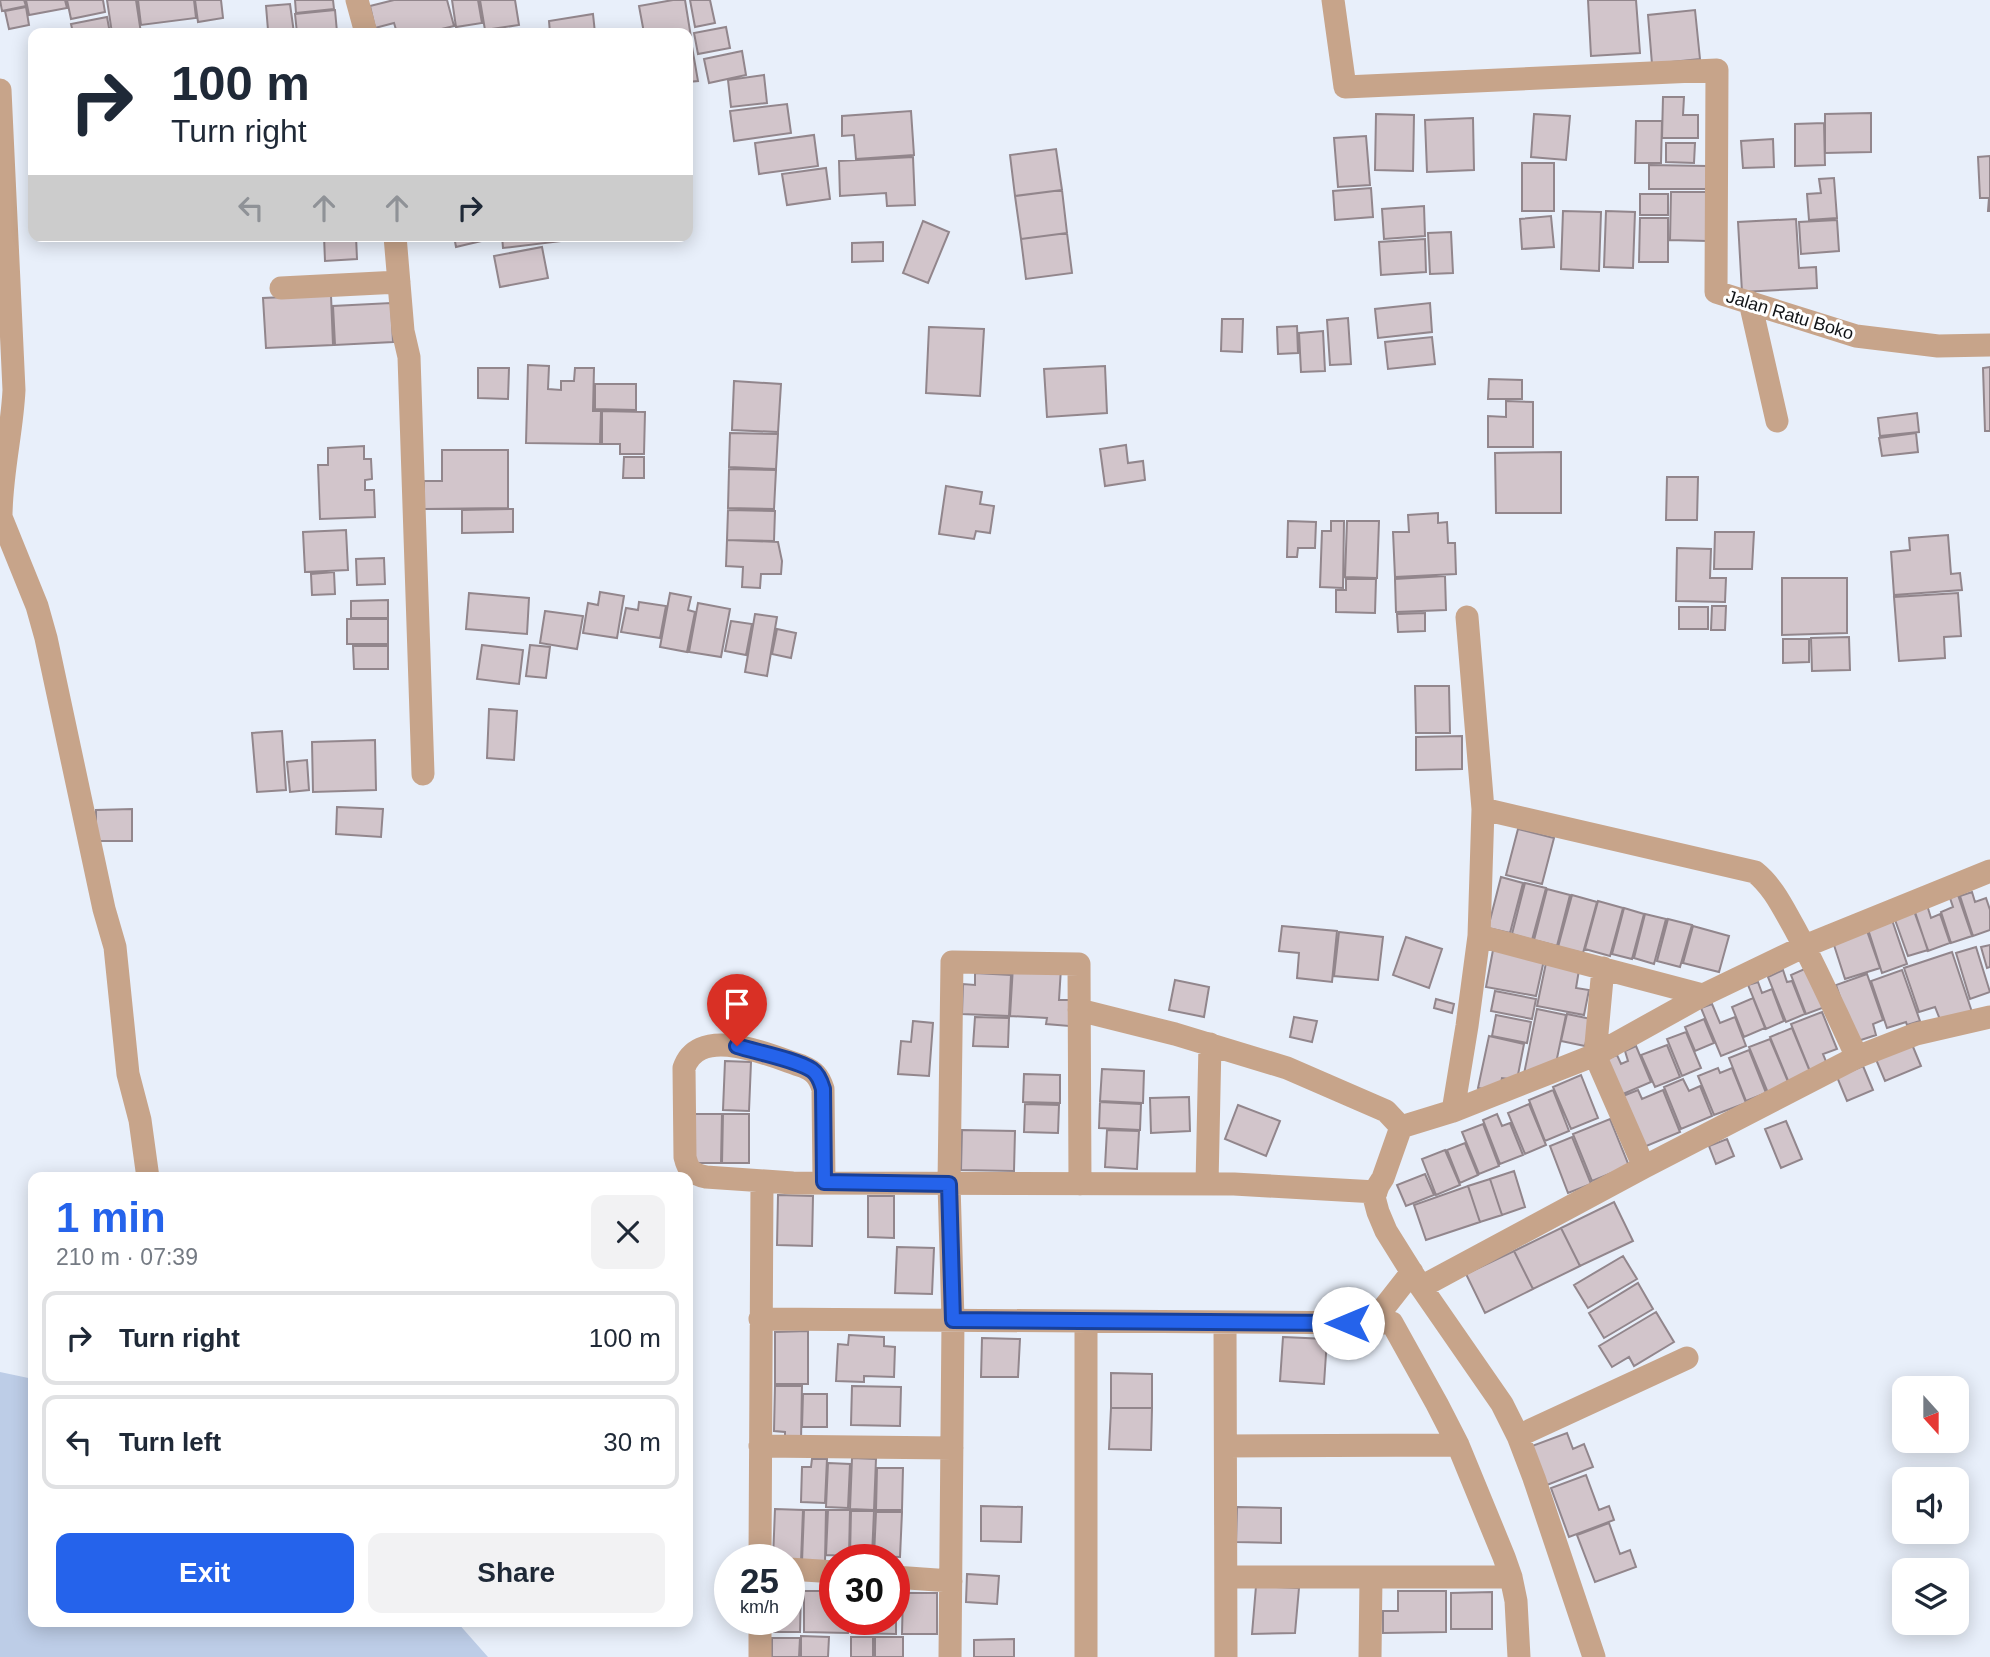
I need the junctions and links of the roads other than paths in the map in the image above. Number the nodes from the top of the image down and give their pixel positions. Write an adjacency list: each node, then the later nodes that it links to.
1 (357, 0): 3 (street)
2 (1333, 0): 8 (street, Jalan Ratu Boko)
3 (365, 28)
4 (0, 90): 11 (street)
5 (396, 242): 6 (street)
6 (399, 282): 7 (street); 13 (street)
7 (281, 288)
8 (1750, 302): 9 (street, Jalan Ratu Boko); 10 (street)
9 (1990, 345)
10 (1777, 421)
11 (6, 555): 28 (street)
12 (1467, 617): 14 (street)
13 (423, 774)
14 (1483, 809): 16 (street); 17 (street)
15 (1990, 871): 17 (street)
16 (1479, 936): 18 (street); 25 (street)
17 (1805, 946): 19 (street); 24 (street)
18 (1603, 968): 19 (street); 23 (street)
19 (1703, 995): 23 (street)
20 (1079, 1010): 22 (street); 33 (street); 34 (street)
21 (1990, 1017): 24 (street)
22 (1210, 1044): 26 (street); 35 (street)
23 (1595, 1055): 25 (street); 27 (street)
24 (1857, 1057): 27 (street)
25 (1453, 1111): 26 (street)
26 (1401, 1126): 36 (street)
27 (1644, 1167): 37 (street)
28 (147, 1172)
29 (691, 1172): 32 (street)
30 (693, 1173): 31 (street)
31 (762, 1182): 32 (street); 38 (street)
32 (824, 1182): 33 (street)
33 (949, 1184): 34 (street); 39 (street)
34 (1080, 1184): 35 (street)
35 (1207, 1184): 36 (street)
36 (1376, 1192): 37 (street)
37 (1416, 1280): 42 (street); 44 (street)
38 (760, 1319): 39 (street); 46 (street)
39 (953, 1320): 40 (street); 48 (street)
40 (1086, 1321): 41 (street); 58 (street)
41 (1226, 1322): 42 (street); 47 (street)
42 (1372, 1323): 45 (street)
43 (1687, 1358): 44 (street)
44 (1518, 1436): 62 (street)
45 (1458, 1445): 47 (street); 52 (street)
46 (760, 1446): 48 (street); 49 (street)
47 (1226, 1446): 50 (street)
48 (952, 1448): 54 (street)
49 (760, 1544)
50 (1226, 1577): 51 (street); 59 (street)
51 (1371, 1577): 52 (street); 60 (street)
52 (1511, 1577): 61 (street)
53 (910, 1578): 54 (street)
54 (951, 1581): 57 (street)
55 (760, 1635): 56 (street)
56 (760, 1657)
57 (950, 1657)
58 (1087, 1657)
59 (1227, 1657)
60 (1370, 1657)
61 (1519, 1657)
62 (1594, 1657)

